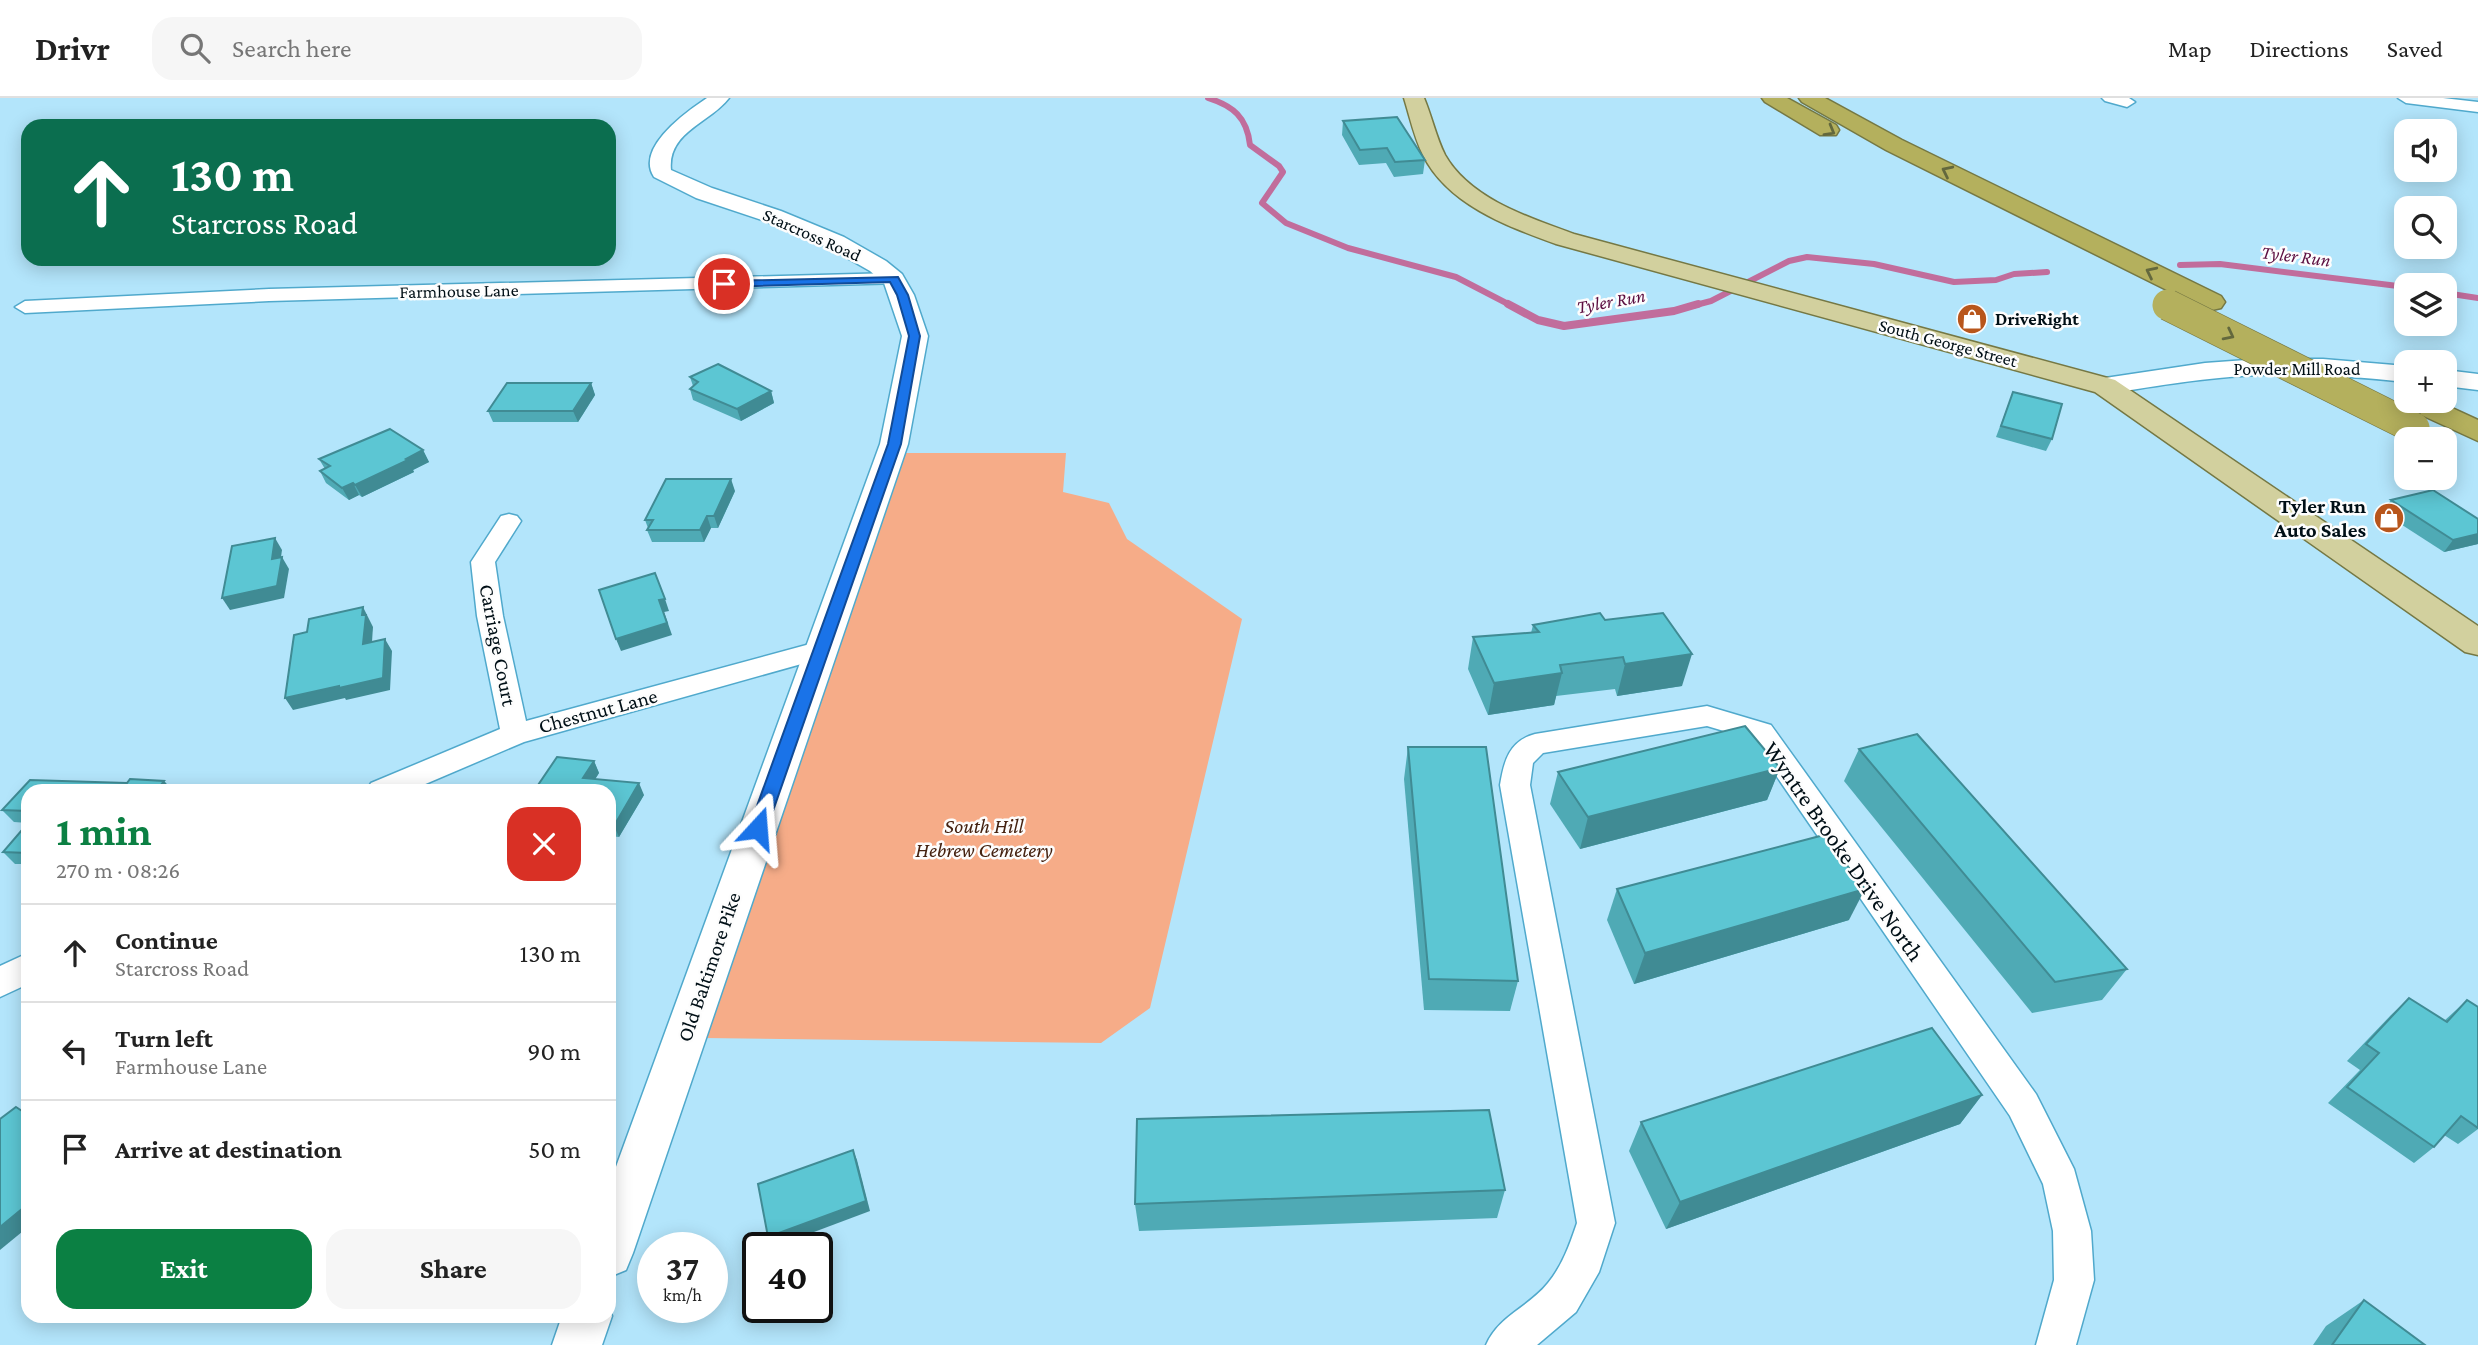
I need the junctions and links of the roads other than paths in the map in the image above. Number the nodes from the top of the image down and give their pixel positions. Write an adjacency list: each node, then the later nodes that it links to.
1 (719, 98): 9 (street, Starcross Road)
2 (1414, 98): 14 (main road, South George Street)
3 (1772, 98): 16 (highway, one-way to 16, bridge)
4 (1809, 98): 15 (highway, one-way to 4)
5 (2110, 98): 7 (street)
6 (2406, 98): 8 (street)
7 (2127, 102)
8 (2478, 107)
9 (894, 279): 10 (street, Farmhouse Lane); 21 (street, Old Baltimore Pike)
10 (25, 307)
11 (2394, 372): 14 (street, Powder Mill Road)
12 (2457, 379): 13 (street)
13 (2478, 382)
14 (2105, 386): 20 (main road, South George Street)
15 (2394, 391)
16 (2440, 427)
17 (2457, 441): 18 (highway)
18 (2478, 460)
19 (509, 521): 22 (street, Carriage Court)
20 (2478, 643)
21 (821, 650): 22 (street, Chestnut Lane); 26 (street, Old Baltimore Pike)
22 (515, 734): 23 (street, Chestnut Lane)
23 (397, 784)
24 (21, 971): 25 (street)
25 (0, 983)
26 (616, 1233)
27 (585, 1323): 28 (street)
28 (577, 1345)
29 (1506, 1345): 30 (street, Wyntre Brooke Drive North)
30 (2056, 1345)

